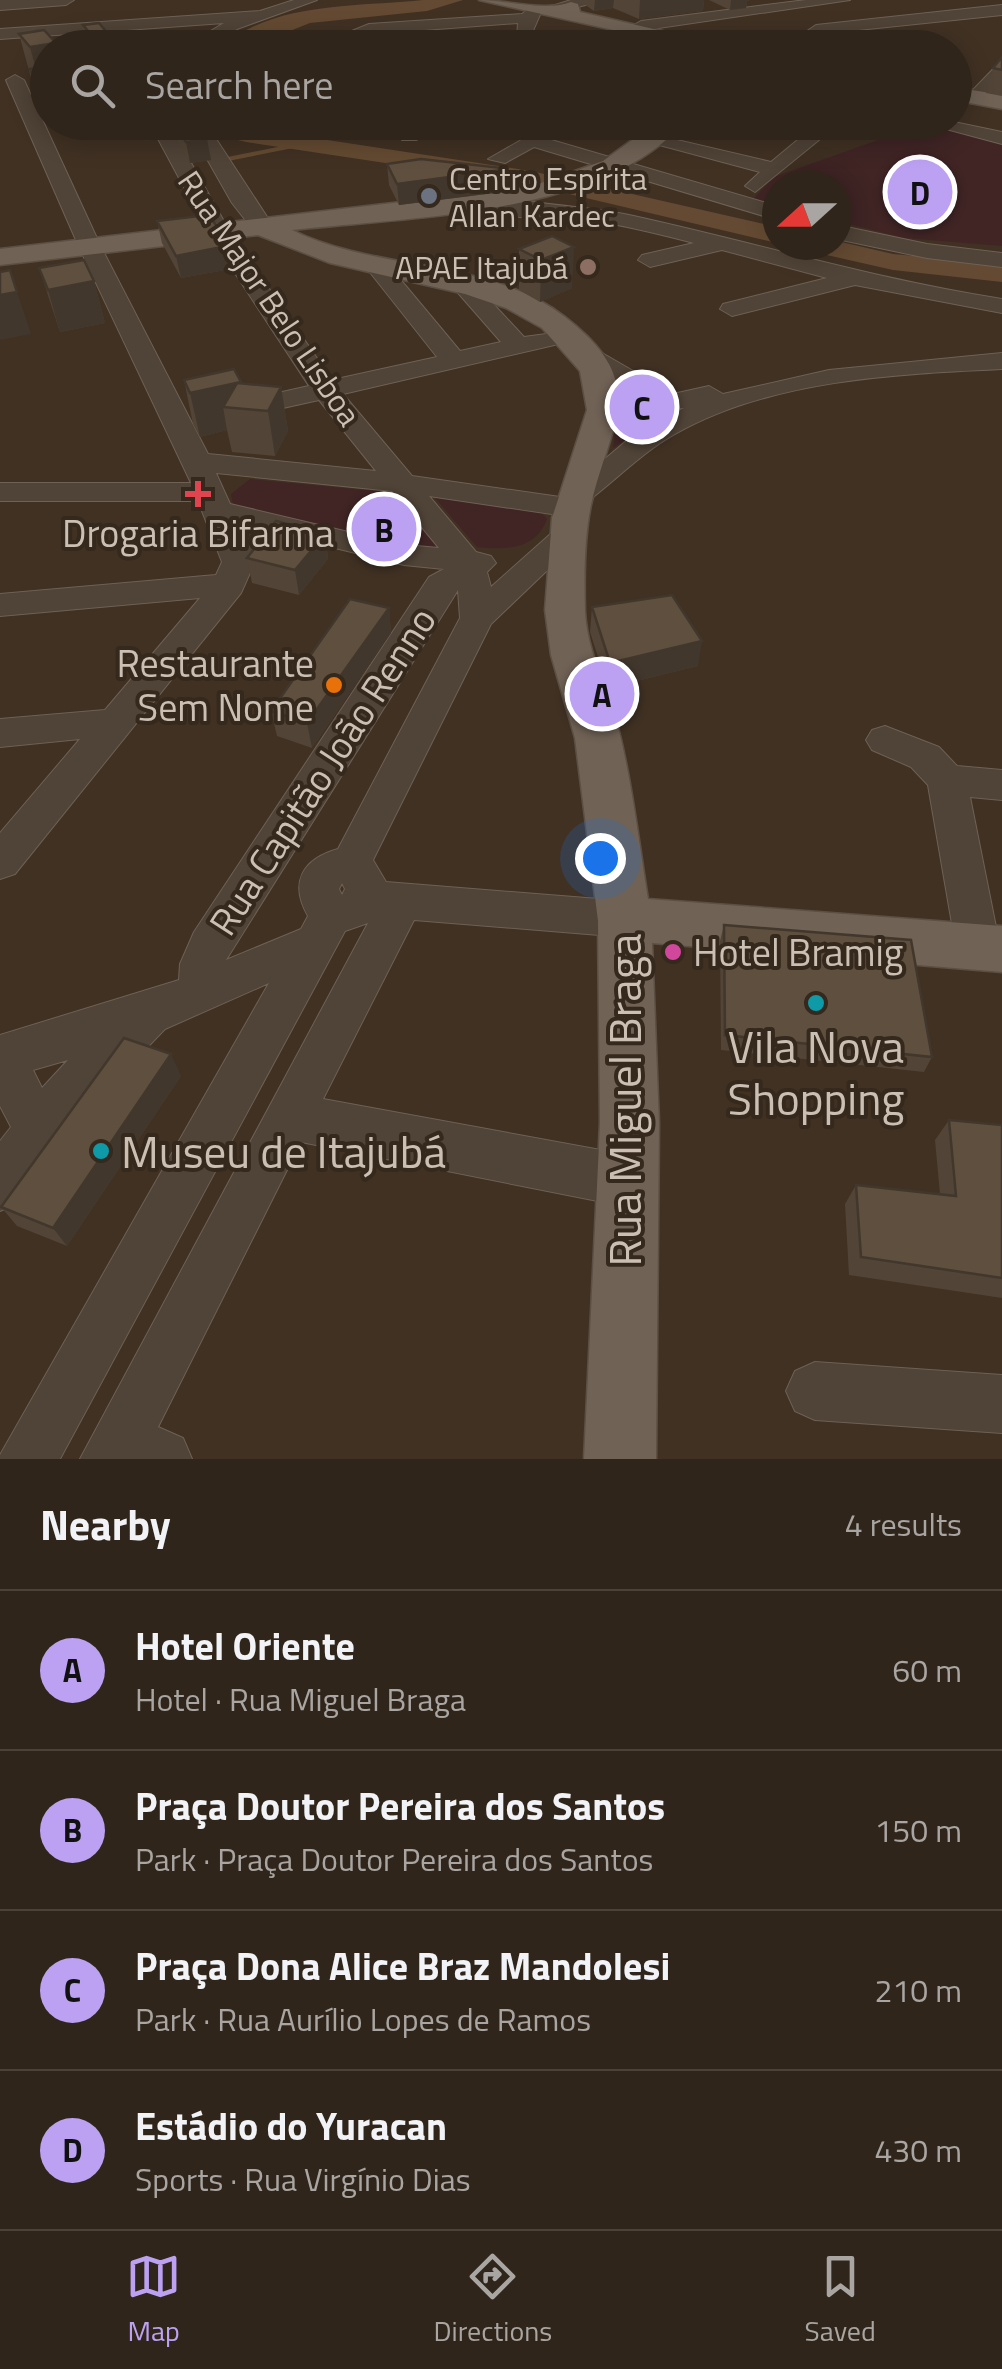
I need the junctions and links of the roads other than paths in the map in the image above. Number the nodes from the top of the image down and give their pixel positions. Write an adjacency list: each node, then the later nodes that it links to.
1 (66, 0): 8 (street)
2 (157, 0): 14 (street)
3 (309, 0): 12 (street)
4 (598, 0): 10 (street)
5 (757, 0): 9 (street)
6 (842, 0): 9 (street)
7 (497, 2): 10 (main road)
8 (0, 5)
9 (773, 9): 15 (street); 22 (street)
10 (556, 10): 15 (main road); 18 (street); 19 (street)
11 (1001, 14): 22 (street)
12 (260, 16): 14 (street); 17 (street)
13 (102, 20): 14 (street); 16 (street); 23 (street)
14 (162, 22)
15 (634, 28): 20 (street); 21 (main road)
16 (105, 30)
17 (224, 30)
18 (368, 30)
19 (533, 30)
20 (631, 30)
21 (643, 30)
22 (816, 30)
23 (0, 34)
24 (1002, 64): 26 (street)
25 (15, 79): 29 (street)
26 (972, 90)
27 (972, 96): 28 (main road)
28 (1002, 102)
29 (30, 113)
30 (972, 131): 31 (street)
31 (1002, 138)
32 (42, 140): 50 (street)
33 (168, 140): 47 (street, Rua Major Belo Lisboa)
34 (206, 140): 46 (street)
35 (532, 140): 39 (street); 40 (street)
36 (646, 140): 40 (main road)
37 (651, 140): 41 (street)
38 (810, 140): 41 (street)
39 (498, 160)
40 (606, 168): 43 (main road); 44 (street)
41 (774, 170)
42 (762, 180): 44 (street)
43 (497, 199): 46 (main road); 49 (street)
44 (738, 200): 45 (street)
45 (762, 208)
46 (262, 226): 47 (main road); 54 (main road)
47 (218, 232): 50 (main road); 64 (street, Rua Major Belo Lisboa)
48 (852, 235): 53 (street)
49 (724, 243): 52 (street); 55 (street)
50 (90, 247): 51 (main road); 65 (street)
51 (0, 257)
52 (650, 260)
53 (1002, 260)
54 (377, 266): 56 (main road); 63 (street)
55 (855, 277): 57 (street); 58 (street)
56 (464, 286): 59 (main road); 60 (street)
57 (1002, 306)
58 (732, 310)
59 (575, 342): 60 (street); 61 (street); 71 (main road)
60 (519, 346): 63 (street)
61 (1002, 352)
62 (1002, 361): 71 (street)
63 (454, 362): 64 (street)
64 (326, 390): 65 (street); 68 (street, Rua Major Belo Lisboa)
65 (177, 424): 66 (street)
66 (197, 462): 67 (street); 70 (street)
67 (257, 469): 68 (street); 70 (street)
68 (401, 482): 71 (street); 73 (street, Rua Major Belo Lisboa)
69 (0, 492): 70 (street)
70 (215, 505): 72 (street); 74 (street)
71 (566, 523): 73 (street); 76 (street); 84 (main road, Rua Miguel Braga)
72 (287, 528): 73 (street); 74 (street)
73 (468, 565): 76 (street); 86 (street, Rua Capitão João Renno)
74 (233, 574): 75 (street); 77 (street)
75 (0, 604)
76 (477, 618): 83 (street)
77 (119, 722): 78 (street); 82 (street)
78 (0, 733)
79 (885, 740): 80 (street)
80 (947, 780): 81 (street); 85 (street)
81 (1002, 785)
82 (0, 862)
83 (353, 904): 84 (street); 86 (street); 89 (street); 95 (street)
84 (624, 919): 85 (main road); 91 (main road, Rua Miguel Braga)
85 (990, 948)
86 (201, 990): 87 (street)
87 (157, 1010): 88 (street); 90 (street)
88 (1, 1057): 90 (street)
89 (287, 1116): 91 (street); 94 (street)
90 (13, 1158)
91 (628, 1181): 96 (main road, Rua Miguel Braga)
92 (815, 1391): 93 (street)
93 (1002, 1404)
94 (131, 1453)
95 (28, 1459)
96 (620, 1459)

